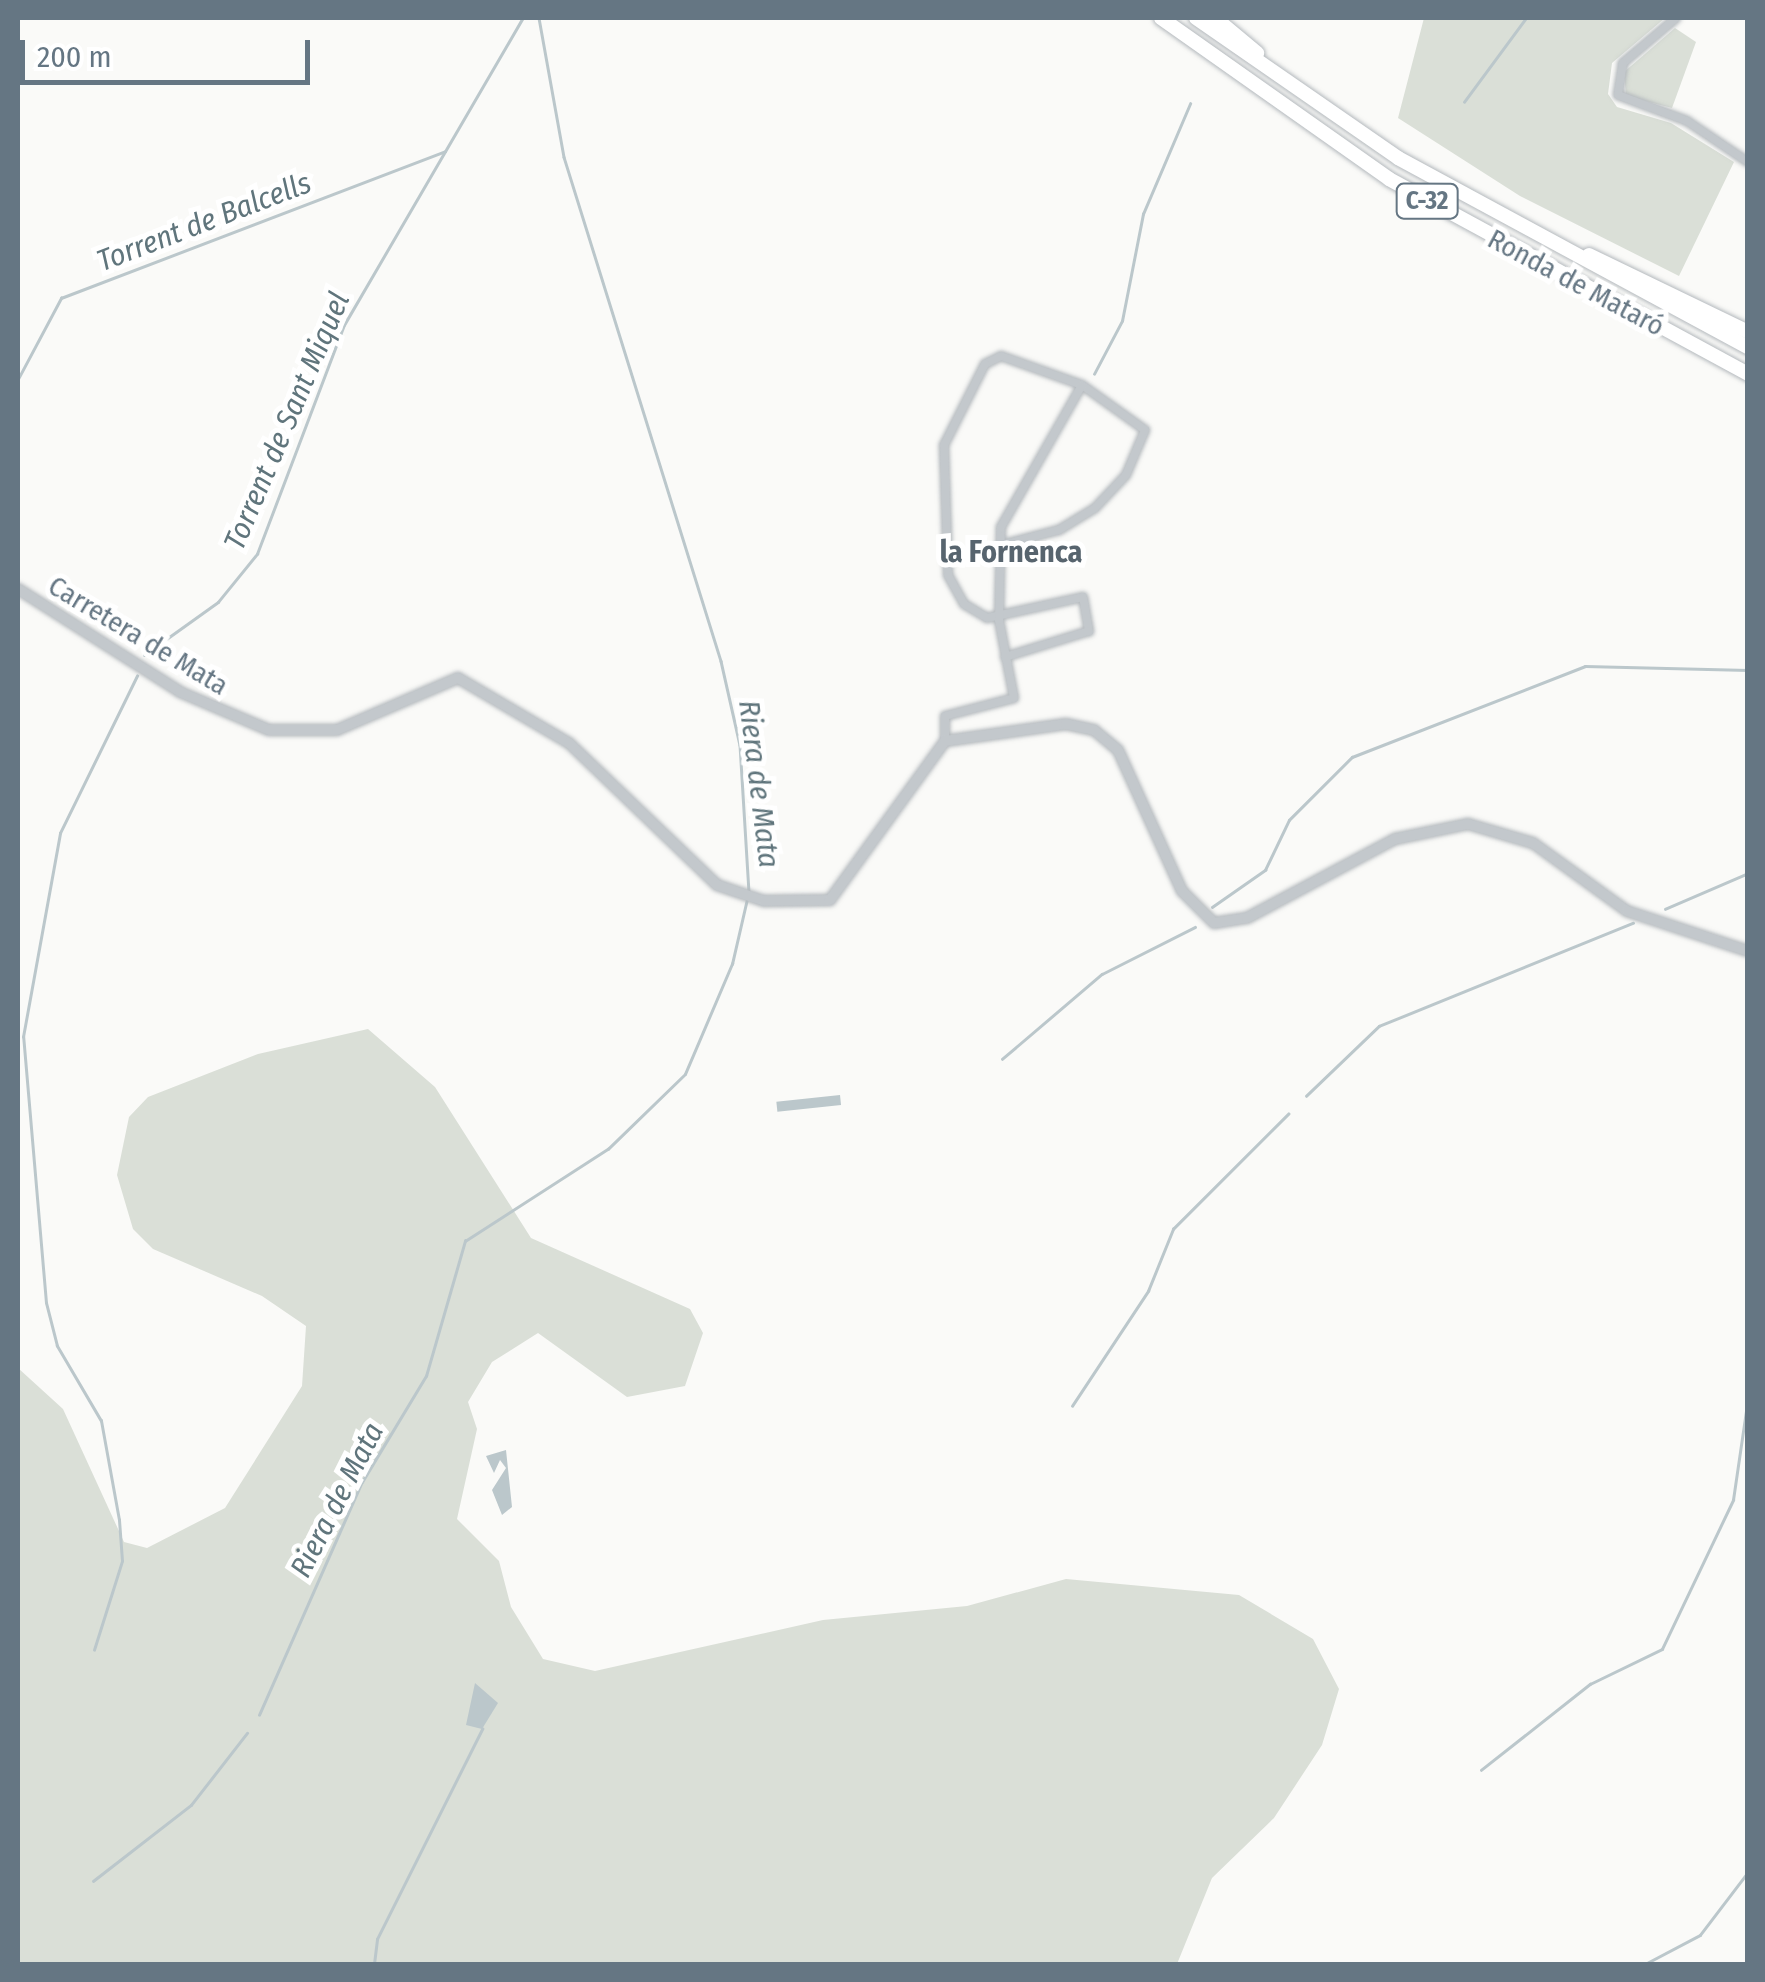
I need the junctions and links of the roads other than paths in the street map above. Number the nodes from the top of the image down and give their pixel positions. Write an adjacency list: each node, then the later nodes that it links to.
1 (1161, 18): 10 (highway, Ronda de Mataró / C-32)
2 (1196, 18): 5 (highway, Ronda de Mataró / C-32)
3 (1215, 18): 5 (highway)
4 (1676, 18): 6 (street)
5 (1280, 80): 7 (highway, Ronda de Mataró / C-32)
6 (1748, 162)
7 (1537, 236): 8 (highway); 9 (highway, Ronda de Mataró / C-32)
8 (1748, 332)
9 (1748, 347)
10 (1711, 355): 11 (highway, Ronda de Mataró / C-32); 12 (highway)
11 (1748, 374)
12 (1748, 382)
13 (1082, 384): 14 (street); 14 (street); 16 (street)
14 (1001, 545): 16 (street)
15 (18, 590): 18 (street, Carretera de Mata)
16 (999, 620): 17 (street); 17 (street)
17 (1005, 657): 18 (street)
18 (945, 741): 19 (street)
19 (1748, 951)

